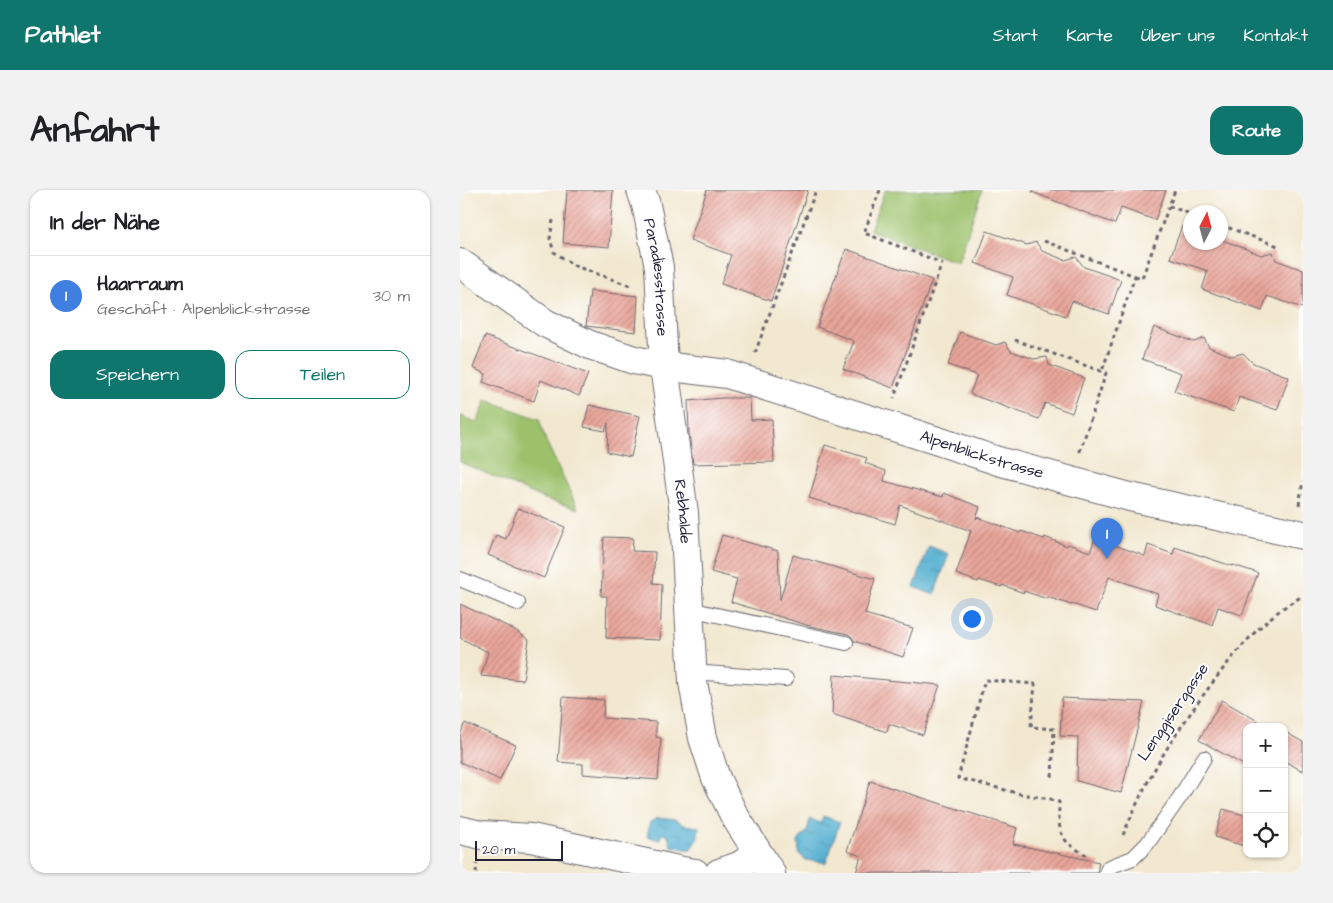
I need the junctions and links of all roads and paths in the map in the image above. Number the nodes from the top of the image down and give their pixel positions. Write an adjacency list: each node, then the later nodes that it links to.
1 (641, 190): 13 (street, Paradiesstrasse)
2 (816, 190): 17 (path)
3 (880, 190): 18 (path)
4 (1175, 190): 5 (path)
5 (1169, 206): 6 (path); 12 (path)
6 (1183, 211)
7 (553, 220): 13 (path)
8 (1228, 228): 10 (path)
9 (1044, 241): 12 (path)
10 (1278, 246)
11 (460, 263): 15 (street)
12 (1135, 276): 16 (path)
13 (661, 296): 15 (street, Paradiesstrasse)
14 (1015, 340): 16 (path)
15 (664, 366): 17 (street, Alpenblickstrasse); 26 (street, Rebhalde)
16 (1102, 371): 19 (path)
17 (745, 380): 19 (street, Alpenblickstrasse)
18 (891, 406)
19 (1070, 481): 22 (street, Alpenblickstrasse)
20 (1303, 481): 21 (path)
21 (1300, 497)
22 (1303, 535)
23 (460, 579): 25 (lane)
24 (1303, 596): 34 (path, Lenggisergasse)
25 (518, 603)
26 (689, 610): 27 (lane); 28 (street, Rebhalde)
27 (846, 643)
28 (692, 672): 29 (lane); 33 (street, Rebhalde)
29 (786, 679)
30 (1204, 758): 34 (lane)
31 (1052, 777): 34 (path)
32 (460, 830): 35 (street)
33 (764, 863): 36 (street)
34 (1108, 870)
35 (695, 873)
36 (719, 873)

